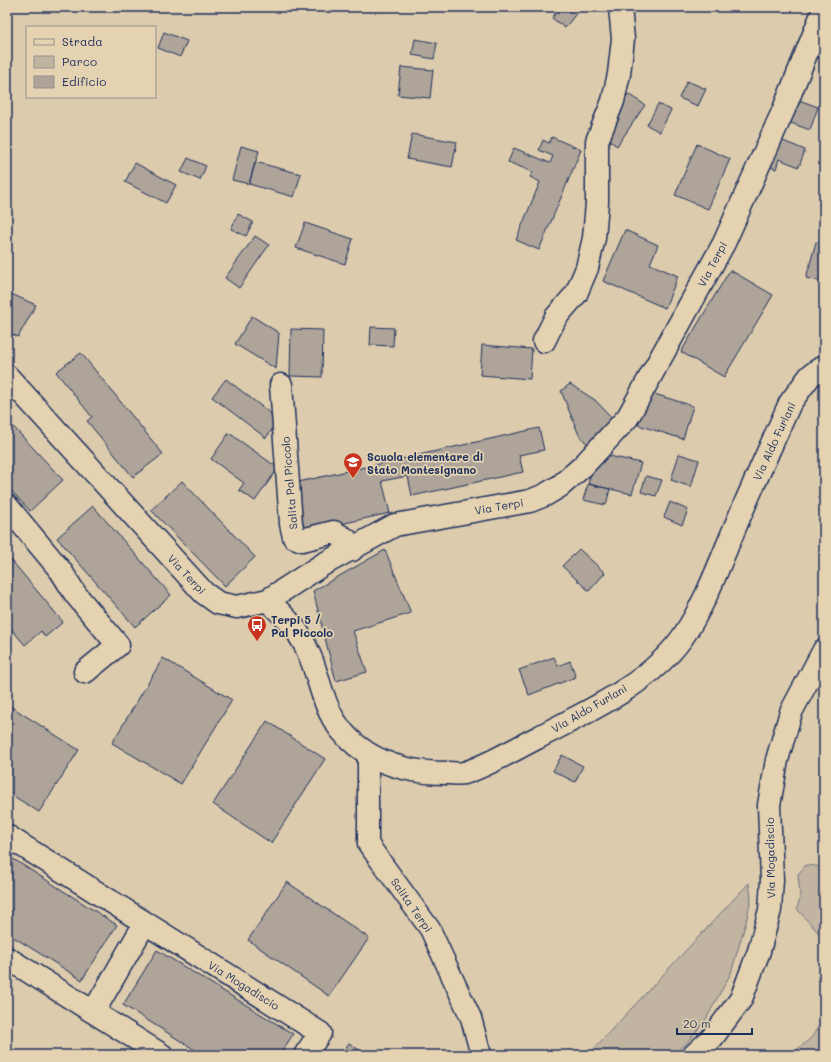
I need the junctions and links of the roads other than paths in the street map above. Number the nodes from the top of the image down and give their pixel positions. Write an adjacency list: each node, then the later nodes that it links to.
1 (620, 7): 3 (street)
2 (824, 9): 8 (street, Via Terpi)
3 (544, 341)
4 (824, 366): 12 (street, Via Aldo Furlani)
5 (7, 376): 9 (street, Via Terpi)
6 (281, 385): 8 (street, Salita Pal Piccolo)
7 (7, 506): 11 (street)
8 (352, 550): 9 (street, Via Terpi)
9 (268, 600): 12 (street, Via Aldo Furlani)
10 (824, 650): 20 (street, Via Mogadiscio)
11 (85, 672)
12 (368, 754): 19 (street, Salita Terpi)
13 (7, 836): 14 (street, Via Mogadiscio)
14 (145, 923): 16 (street); 18 (street, Via Mogadiscio)
15 (7, 958): 16 (street)
16 (94, 1011): 17 (street)
17 (162, 1055)
18 (305, 1055)
19 (481, 1055)
20 (694, 1055)

